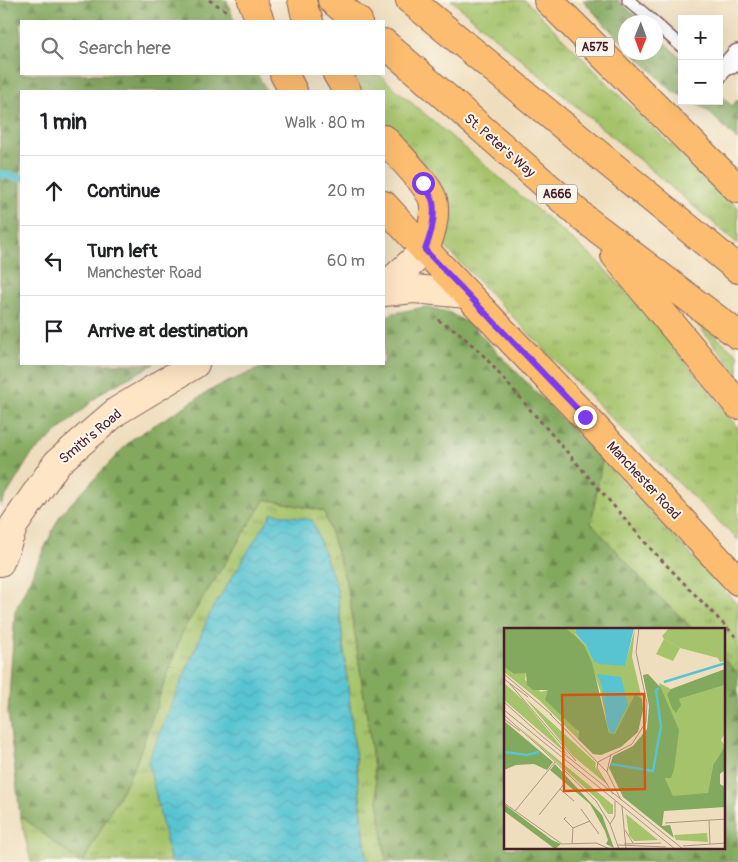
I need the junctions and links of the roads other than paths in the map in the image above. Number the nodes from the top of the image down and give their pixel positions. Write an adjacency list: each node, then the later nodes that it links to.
1 (252, 0): 8 (main road)
2 (302, 0): 9 (main road)
3 (332, 0): 10 (main road)
4 (410, 0): 23 (main road)
5 (548, 0): 19 (main road, A575)
6 (628, 0): 7 (lane)
7 (646, 15)
8 (260, 20)
9 (308, 20)
10 (357, 20)
11 (663, 30): 12 (lane)
12 (678, 43)
13 (385, 44): 21 (main road, St. Peter's Way / A666)
14 (285, 75): 16 (main road)
15 (338, 75): 17 (main road)
16 (292, 90)
17 (346, 90)
18 (385, 140): 22 (main road)
19 (738, 189)
20 (385, 206): 22 (main road, Manchester Road)
21 (586, 220): 27 (main road, St. Peter's Way / A666); 29 (main road)
22 (425, 250): 24 (street); 26 (main road, Manchester Road)
23 (738, 269)
24 (385, 287)
25 (385, 292): 26 (street)
26 (467, 294): 31 (main road, Manchester Road)
27 (738, 335)
28 (193, 365): 30 (street, Smith's Road)
29 (738, 405)
30 (0, 562)
31 (738, 581)

